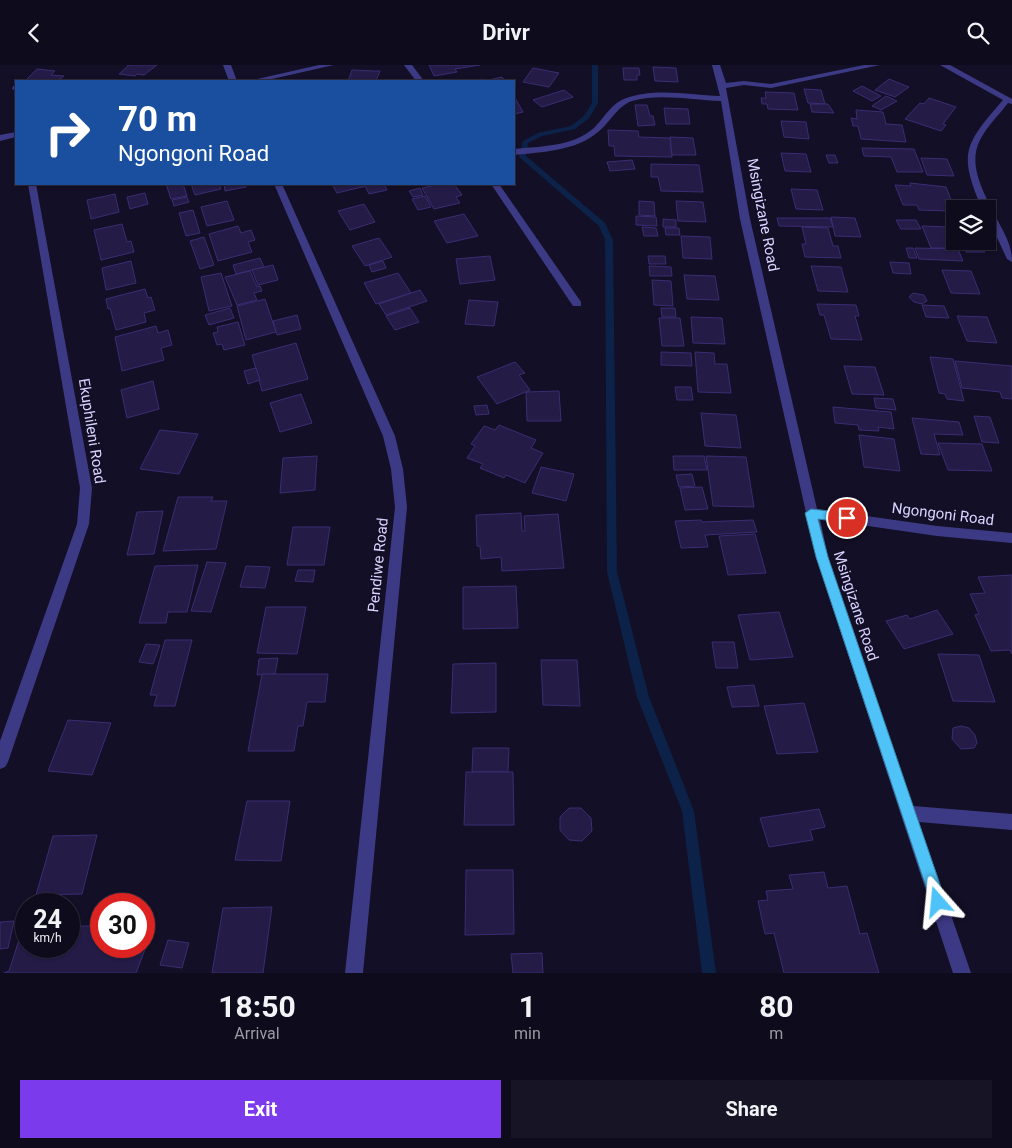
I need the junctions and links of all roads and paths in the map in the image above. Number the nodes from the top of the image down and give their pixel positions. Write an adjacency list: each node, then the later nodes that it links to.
1 (227, 65): 7 (street)
2 (330, 65): 8 (street)
3 (408, 65): 9 (street)
4 (716, 65): 10 (street, Msingizane Road)
5 (876, 65): 10 (street)
6 (944, 65): 11 (street)
7 (233, 80)
8 (258, 80)
9 (419, 80)
10 (723, 92): 14 (street); 22 (street, Msingizane Road)
11 (1009, 101): 18 (street)
12 (15, 135): 13 (street)
13 (0, 138)
14 (515, 153)
15 (32, 185): 24 (street, Ekuphileni Road)
16 (278, 185): 27 (street, Pendiwe Road)
17 (496, 185): 21 (street)
18 (983, 200)
19 (996, 227): 20 (street)
20 (1012, 259)
21 (577, 305)
22 (811, 513): 23 (street, Ngongoni Road); 25 (street, Msingizane Road)
23 (1012, 538)
24 (0, 762)
25 (909, 813): 26 (street); 28 (street, Msingizane Road)
26 (1012, 822)
27 (354, 973)
28 (962, 973)

